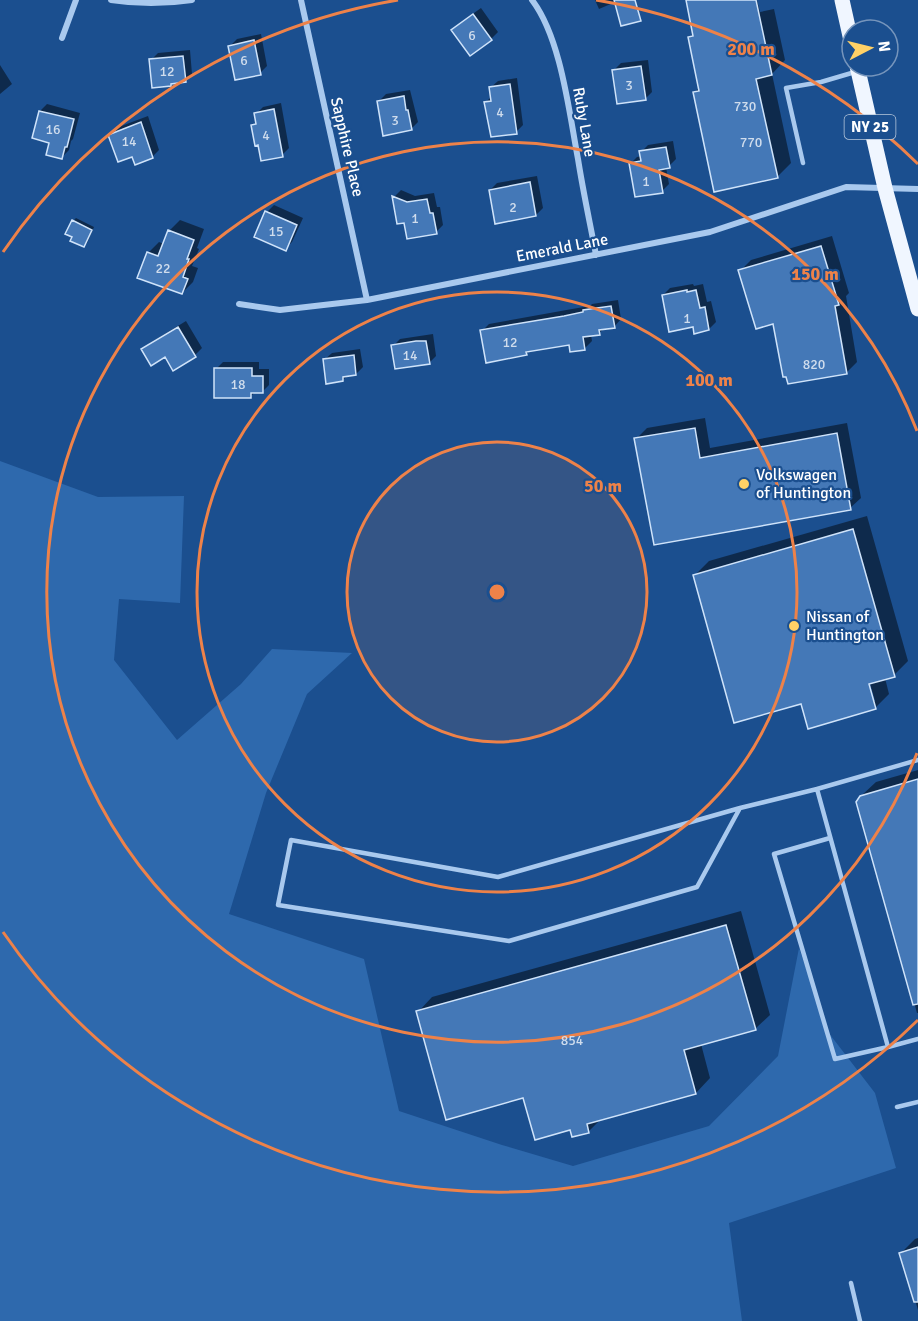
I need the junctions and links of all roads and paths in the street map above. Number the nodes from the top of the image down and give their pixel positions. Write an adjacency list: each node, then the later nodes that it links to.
1 (76, 0): 8 (street)
2 (111, 0): 3 (street)
3 (192, 0)
4 (301, 0): 15 (street, Sapphire Place)
5 (532, 0): 14 (street, Ruby Lane)
6 (842, 0): 7 (main road)
7 (846, 18)
8 (62, 38)
9 (840, 75): 11 (lane)
10 (859, 78): 12 (main road, NY 25)
11 (803, 162)
12 (885, 188): 13 (street, Emerald Lane); 14 (street, Emerald Lane); 17 (main road, NY 25)
13 (918, 189)
14 (596, 255): 15 (street, Emerald Lane)
15 (367, 300): 16 (street, Emerald Lane)
16 (239, 304)
17 (918, 309)
18 (918, 760): 19 (lane)
19 (816, 789): 20 (lane); 21 (lane)
20 (740, 808): 20 (lane)
21 (830, 838): 23 (lane); 23 (lane)
22 (918, 1039): 23 (lane)
23 (888, 1047)
24 (918, 1102): 25 (lane)
25 (897, 1107)
26 (850, 1283): 27 (lane)
27 (860, 1321)

